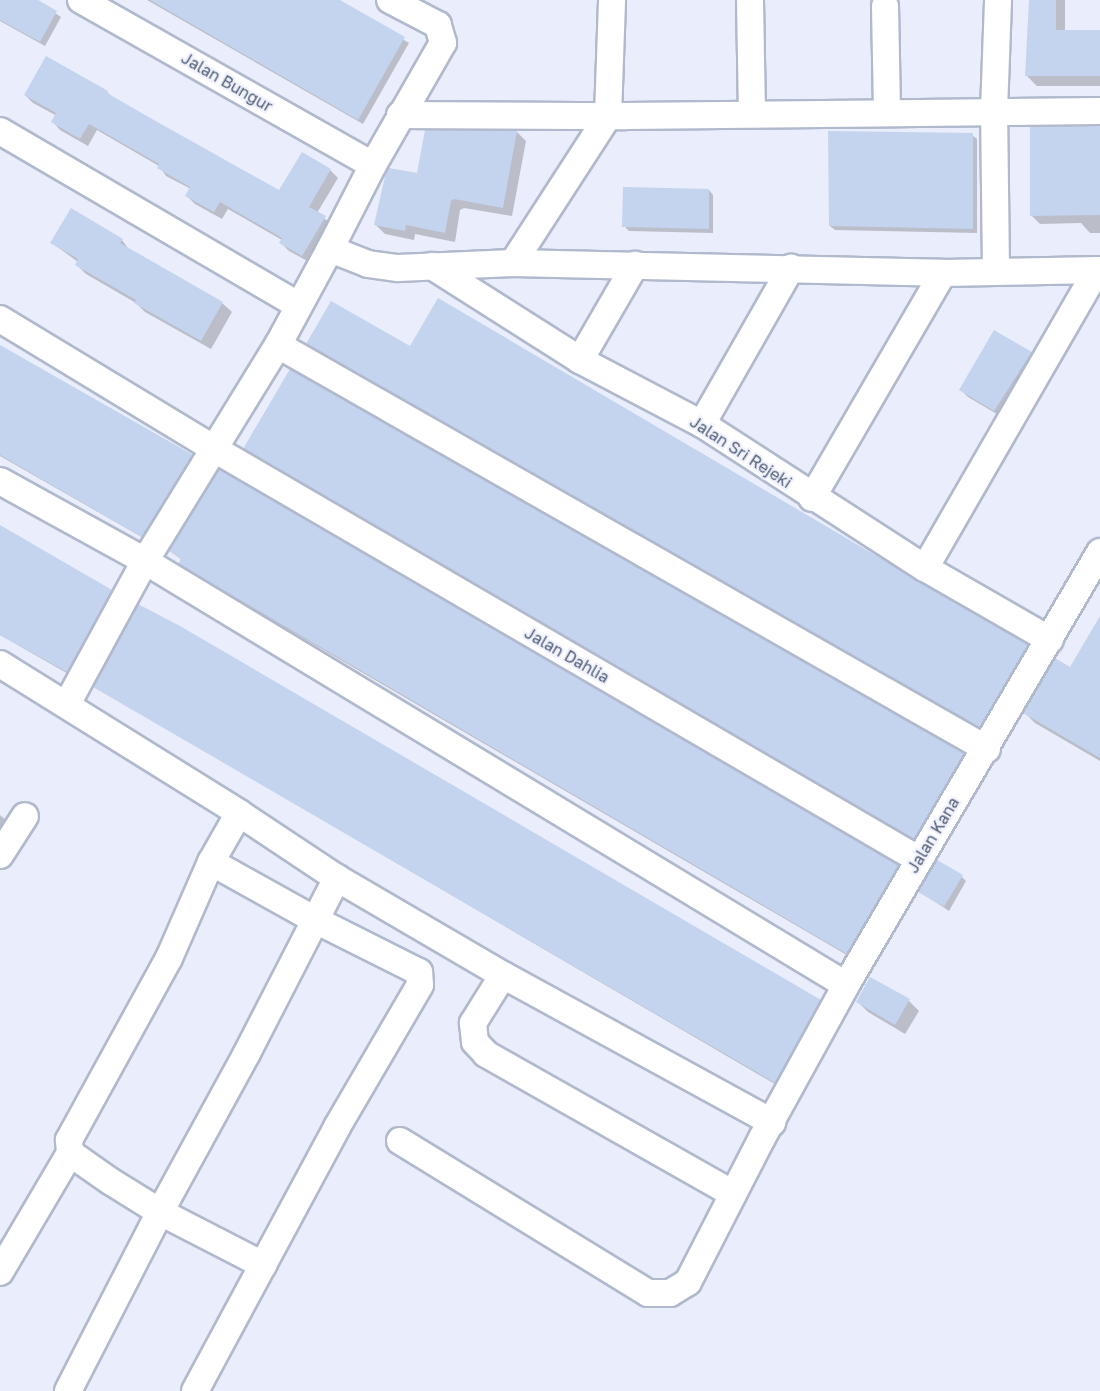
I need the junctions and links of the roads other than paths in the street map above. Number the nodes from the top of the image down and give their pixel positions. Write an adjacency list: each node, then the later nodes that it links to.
1 (81, 0): 14 (street, Jalan Bungur)
2 (390, 0): 11 (street)
3 (612, 0): 12 (street)
4 (750, 0): 10 (street)
5 (998, 0): 7 (street)
6 (885, 6): 9 (street)
7 (994, 111): 8 (street); 9 (street); 20 (street)
8 (1100, 111)
9 (887, 112): 10 (street)
10 (752, 114): 12 (street)
11 (400, 115): 12 (street); 14 (street)
12 (608, 116): 16 (street)
13 (0, 131): 23 (street)
14 (372, 165): 15 (street)
15 (330, 249): 18 (street); 23 (street)
16 (513, 263): 17 (street); 18 (street)
17 (635, 265): 19 (street); 26 (street)
18 (432, 267): 26 (street, Jalan Sri Rejeki)
19 (790, 268): 22 (street); 27 (street)
20 (996, 270): 21 (street); 22 (street)
21 (1099, 270): 33 (street)
22 (943, 273): 30 (street)
23 (299, 306): 25 (street)
24 (0, 319): 28 (street, Jalan Dahlia)
25 (278, 345): 28 (street); 37 (street)
26 (580, 360): 27 (street, Jalan Sri Rejeki)
27 (702, 424): 30 (street, Jalan Sri Rejeki)
28 (216, 450): 32 (street); 41 (street, Jalan Dahlia)
29 (0, 481): 32 (street)
30 (812, 498): 33 (street, Jalan Sri Rejeki)
31 (1100, 552): 34 (street, Jalan Kana)
32 (145, 561): 36 (street); 46 (street)
33 (925, 568): 34 (street, Jalan Sri Rejeki)
34 (1050, 640): 37 (street, Jalan Kana)
35 (0, 664): 36 (street)
36 (67, 704): 38 (street)
37 (987, 749): 41 (street, Jalan Kana)
38 (240, 813): 42 (street); 43 (street)
39 (25, 816): 40 (street)
40 (0, 855)
41 (918, 859): 46 (street, Jalan Kana)
42 (211, 862): 44 (street); 49 (street)
43 (338, 878): 44 (street); 45 (street)
44 (317, 921): 51 (street); 52 (street)
45 (503, 975): 47 (street); 50 (street)
46 (846, 985): 47 (street, Jalan Kana)
47 (772, 1122): 50 (street, Jalan Kana)
48 (400, 1141): 50 (street, Jalan Kana)
49 (70, 1154): 51 (street); 53 (street)
50 (733, 1194)
51 (160, 1212): 52 (street); 54 (street)
52 (263, 1264): 55 (street)
53 (0, 1272)
54 (68, 1391)
55 (195, 1391)

